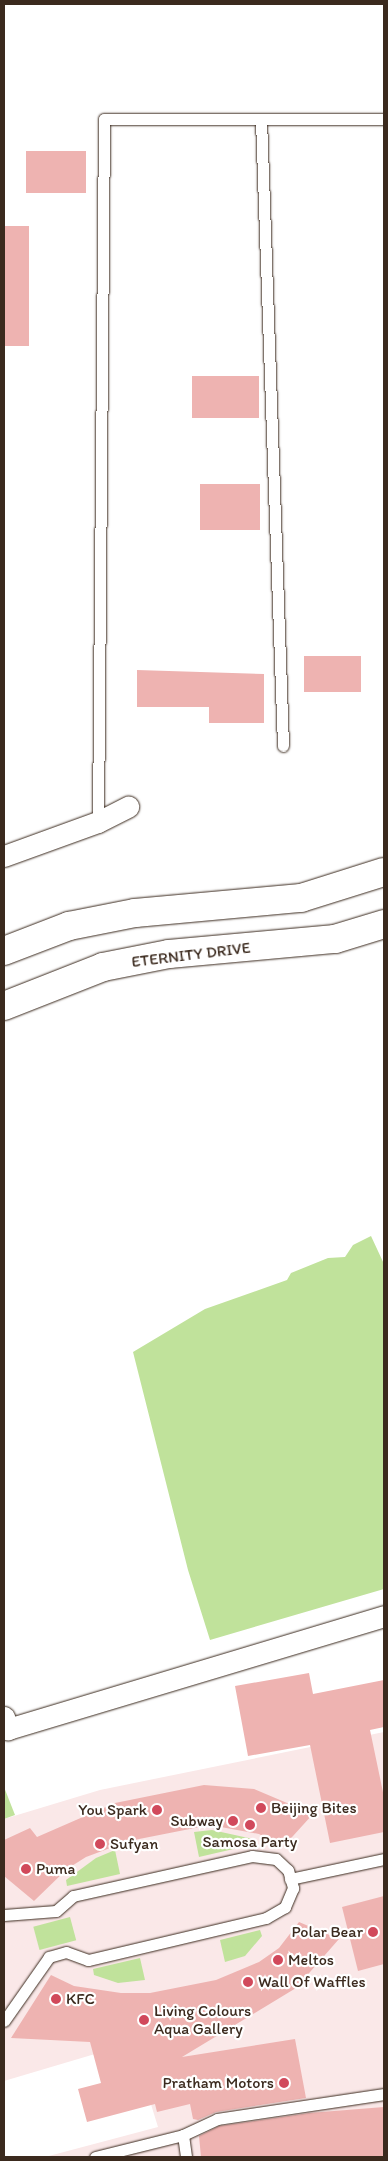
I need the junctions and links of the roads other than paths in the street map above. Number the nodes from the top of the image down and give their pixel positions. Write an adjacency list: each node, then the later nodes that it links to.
1 (261, 119): 2 (lane); 3 (lane); 5 (lane)
2 (384, 119)
3 (284, 746)
4 (128, 807): 5 (street)
5 (98, 822): 6 (street)
6 (4, 856)
7 (384, 872): 9 (street)
8 (384, 924): 10 (street, ETERNITY DRIVE)
9 (4, 951)
10 (4, 1006)
11 (384, 1616): 12 (street)
12 (4, 1717)
13 (384, 1859): 14 (lane)
14 (290, 1879): 15 (lane); 16 (lane)
15 (4, 1916)
16 (4, 2021)
17 (384, 2094): 18 (lane)
18 (183, 2135): 19 (lane); 20 (lane)
19 (95, 2157)
20 (186, 2157)

